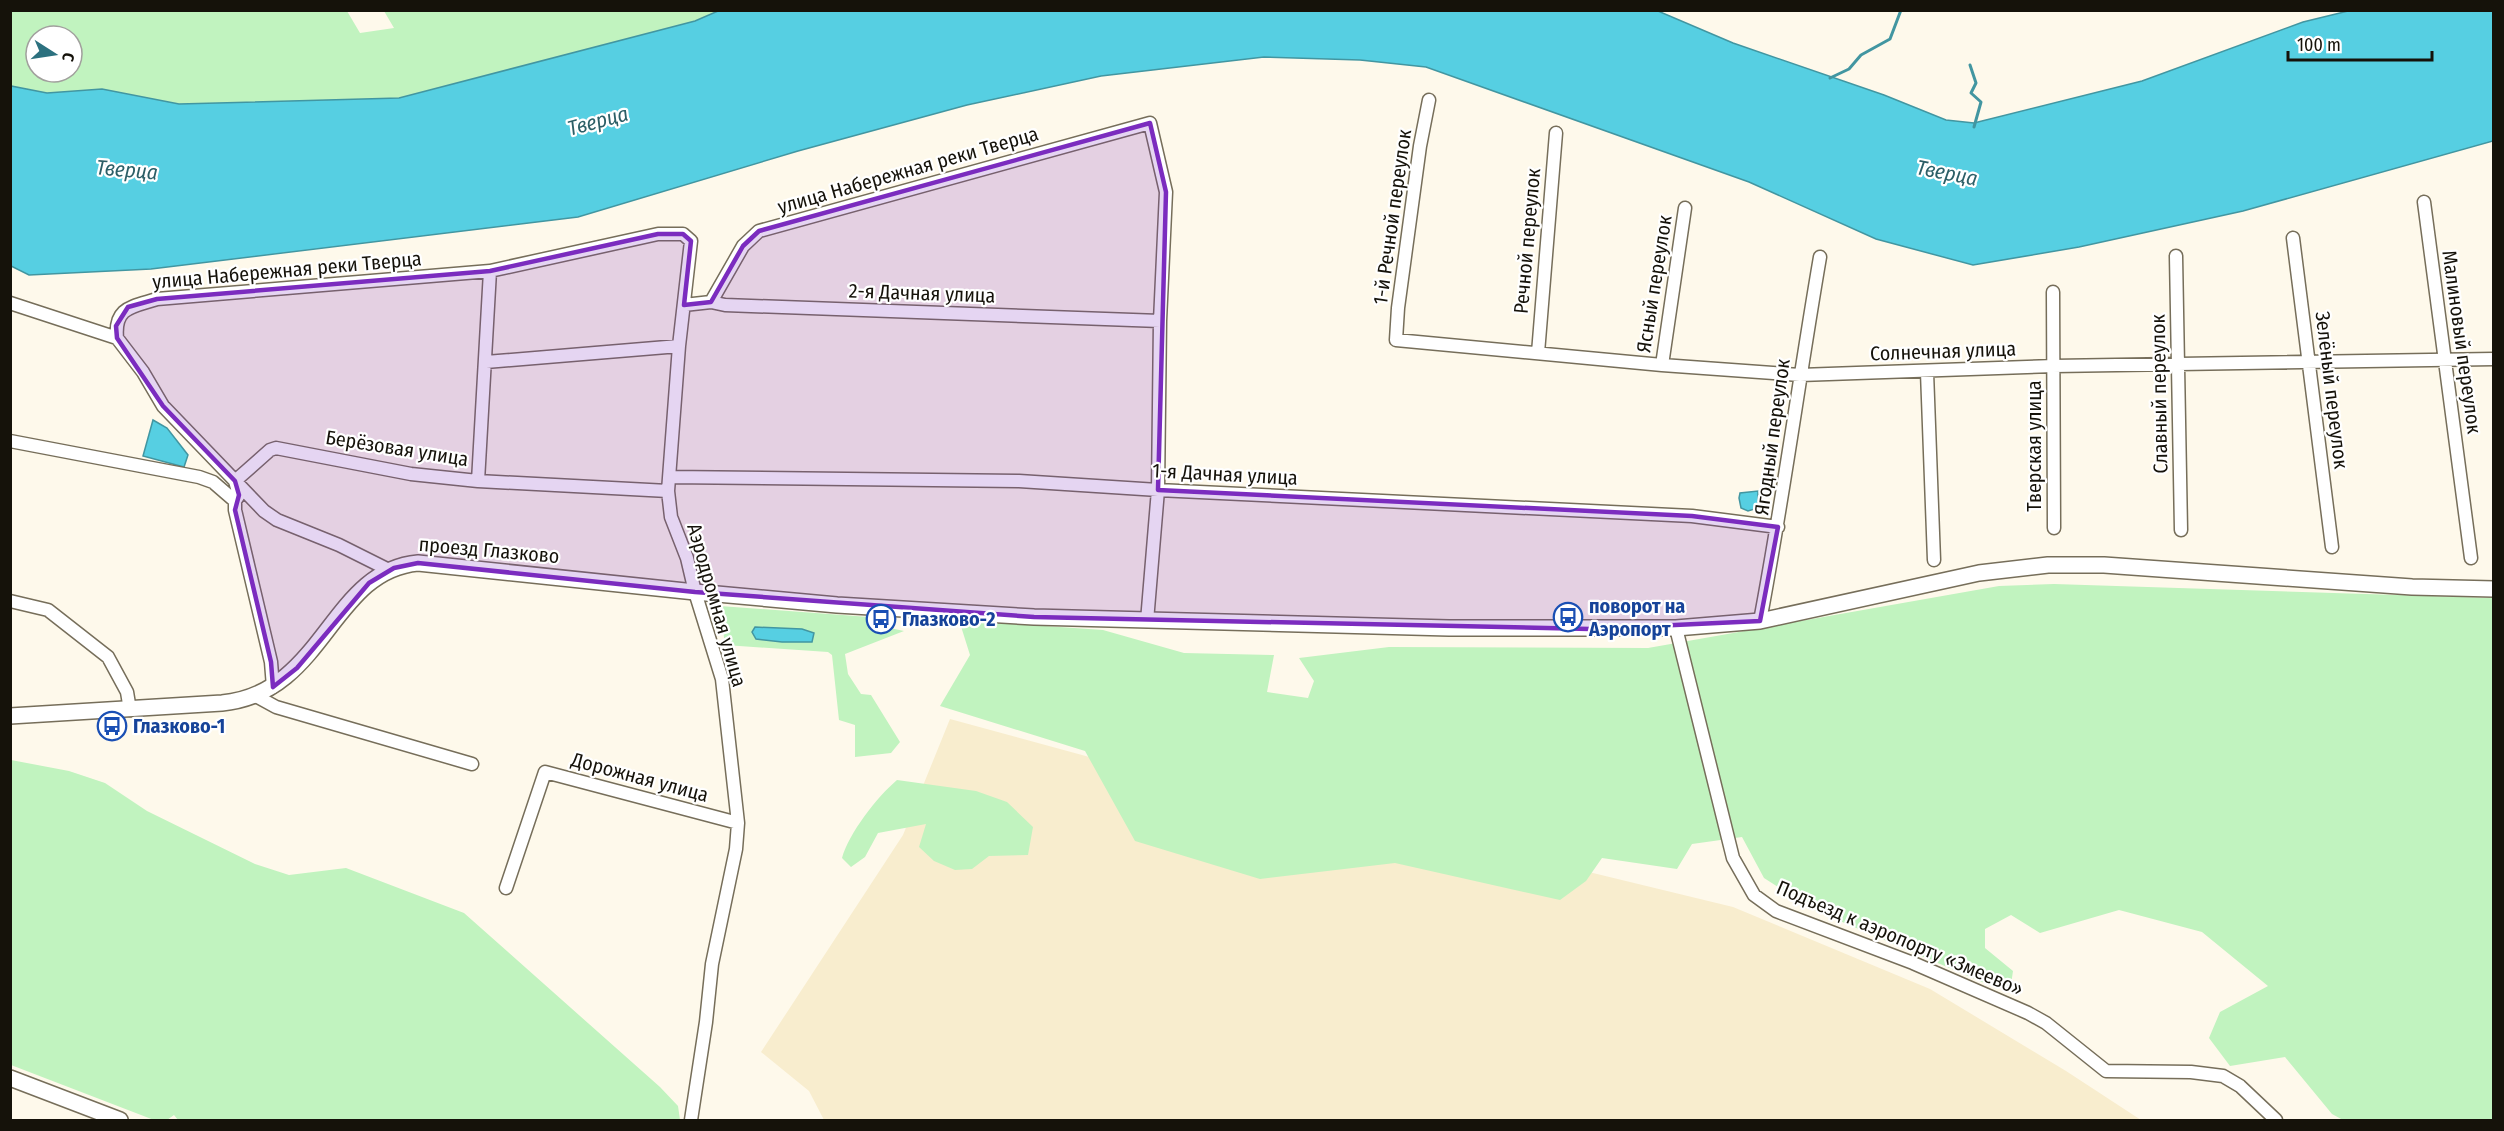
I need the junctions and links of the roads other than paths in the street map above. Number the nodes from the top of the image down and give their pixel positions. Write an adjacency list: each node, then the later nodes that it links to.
1 (1429, 100): 15 (street, 1-й Речной переулок)
2 (1556, 133): 17 (street, Речной переулок)
3 (2424, 202): 19 (street, Малиновый переулок)
4 (1685, 208): 23 (street, Ясный переулок)
5 (2293, 238): 21 (street, Зелёный переулок)
6 (2175, 256): 22 (street, Славный переулок)
7 (1820, 257): 26 (street, Ягодный переулок)
8 (490, 271): 12 (street, Аэродромная улица); 14 (street, улица Набережная реки Тверца); 20 (street, Берёзовая улица)
9 (2053, 292): 24 (street, Тверская улица)
10 (711, 302): 12 (street, 2-я Дачная улица); 13 (street, 2-я Дачная улица); 13 (street, улица Набережная реки Тверца)
11 (10, 303): 14 (street)
12 (684, 305): 16 (street, Аэродромная улица)
13 (1160, 321): 31 (street)
14 (117, 338): 29 (street)
15 (1396, 340): 17 (street, Солнечная улица)
16 (679, 346): 20 (street); 28 (street, Аэродромная улица)
17 (1538, 353): 23 (street, Солнечная улица)
18 (2493, 359): 19 (street, Солнечная улица)
19 (2445, 360): 21 (street, Солнечная улица); 38 (street, Малиновый переулок)
20 (486, 362): 30 (street, Берёзовая улица)
21 (2308, 362): 22 (street, Солнечная улица); 37 (street, Зелёный переулок)
22 (2178, 364): 24 (street, Солнечная улица); 36 (street, Славный переулок)
23 (1662, 365): 26 (street, Солнечная улица)
24 (2054, 366): 25 (street, Солнечная улица); 35 (street, Тверская улица)
25 (1927, 372): 26 (street, Солнечная улица); 39 (street)
26 (1800, 375): 34 (street, Ягодный переулок)
27 (10, 441): 33 (street)
28 (669, 477): 31 (street, 1-я Дачная улица); 32 (street, Аэродромная улица)
29 (235, 481): 30 (street, Берёзовая улица); 33 (street); 40 (street)
30 (478, 481): 32 (street)
31 (1158, 490): 34 (street, 1-я Дачная улица); 44 (street)
32 (668, 491): 42 (street, Аэродромная улица)
33 (235, 501): 47 (street)
34 (1778, 527): 45 (street, Ягодный переулок)
35 (2054, 528)
36 (2181, 530)
37 (2332, 547)
38 (2471, 558)
39 (1934, 560)
40 (389, 570): 42 (main road, проезд Глазково); 47 (main road, проезд Глазково)
41 (2493, 589): 45 (main road, проезд Глазково)
42 (695, 592): 44 (main road, проезд Глазково); 52 (street, Аэродромная улица)
43 (10, 601): 49 (street)
44 (1147, 621): 46 (main road, проезд Глазково)
45 (1760, 621): 46 (main road, проезд Глазково)
46 (1676, 628): 57 (street, Подъезд к аэропорту «Змеево»)
47 (273, 687): 48 (main road, проезд Глазково)
48 (256, 696): 49 (main road, проезд Глазково); 51 (street)
49 (130, 710): 50 (main road, проезд Глазково)
50 (10, 716)
51 (472, 764)
52 (738, 823): 53 (street, Дорожная улица); 56 (street, Аэродромная улица)
53 (506, 888)
54 (10, 1078): 55 (main road)
55 (120, 1120)
56 (691, 1120)
57 (2276, 1120)

